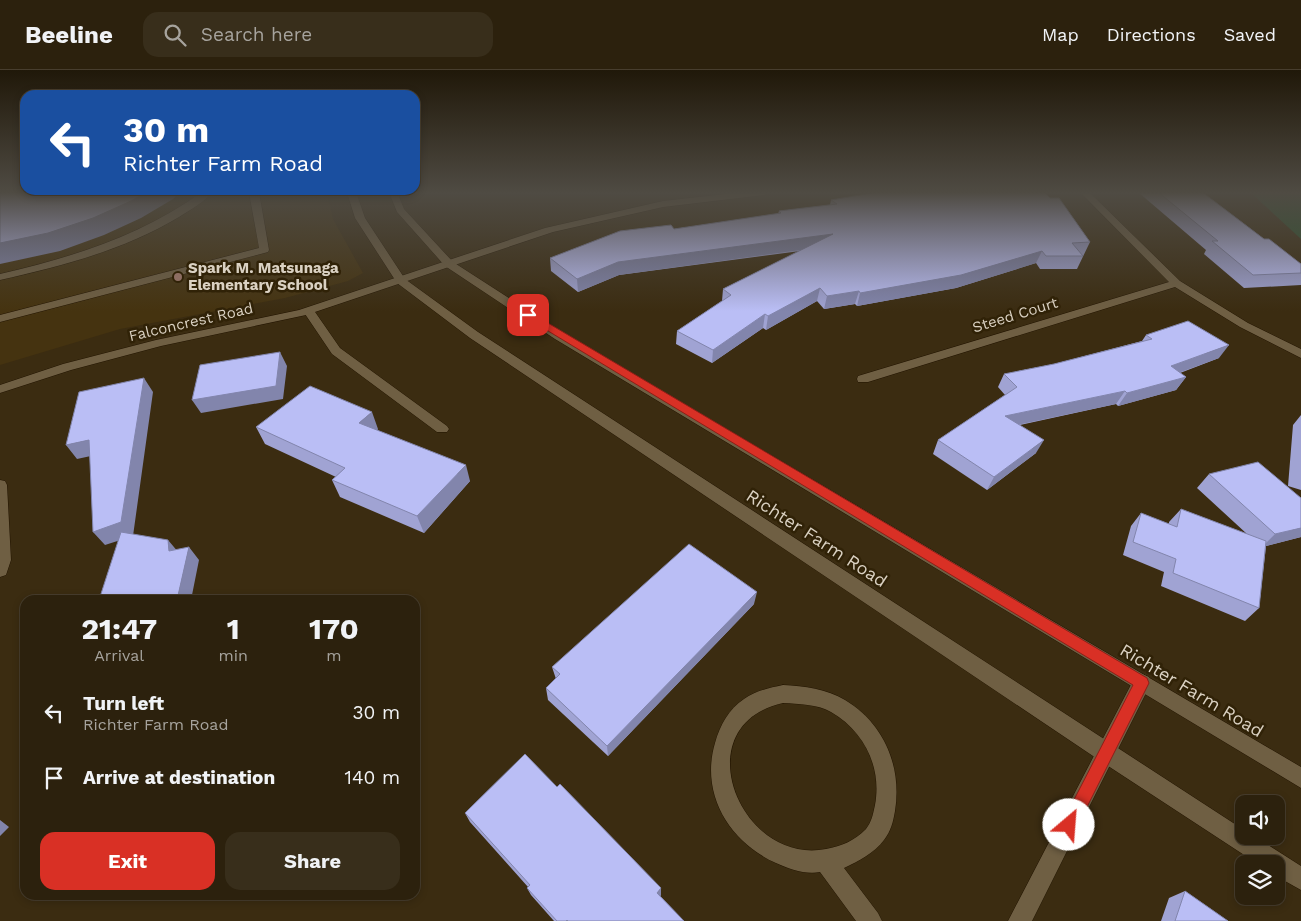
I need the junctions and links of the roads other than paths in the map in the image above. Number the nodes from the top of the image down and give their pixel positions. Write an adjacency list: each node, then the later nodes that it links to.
1 (145, 232): 8 (street)
2 (261, 232): 12 (street)
3 (369, 232): 9 (street, Richter Farm Road)
4 (420, 232): 7 (street, Richter Farm Road)
5 (548, 232): 7 (street, Falconcrest Road)
6 (1124, 232): 10 (street)
7 (450, 264): 9 (street, Falconcrest Road); 19 (street, Richter Farm Road)
8 (0, 277)
9 (401, 281): 11 (street, Falconcrest Road); 20 (street, Richter Farm Road)
10 (1176, 283): 13 (street); 14 (street, Steed Court)
11 (309, 311): 15 (street, Falconcrest Road); 16 (street)
12 (0, 319)
13 (1301, 354)
14 (863, 379)
15 (0, 388)
16 (442, 429)
17 (0, 485): 18 (street)
18 (0, 570)
19 (1142, 683): 20 (street); 21 (street, Richter Farm Road)
20 (1106, 753): 23 (street, Richter Farm Road); 25 (street)
21 (1301, 778)
22 (827, 863): 22 (street); 24 (street)
23 (1301, 878)
24 (870, 921)
25 (1020, 921)

